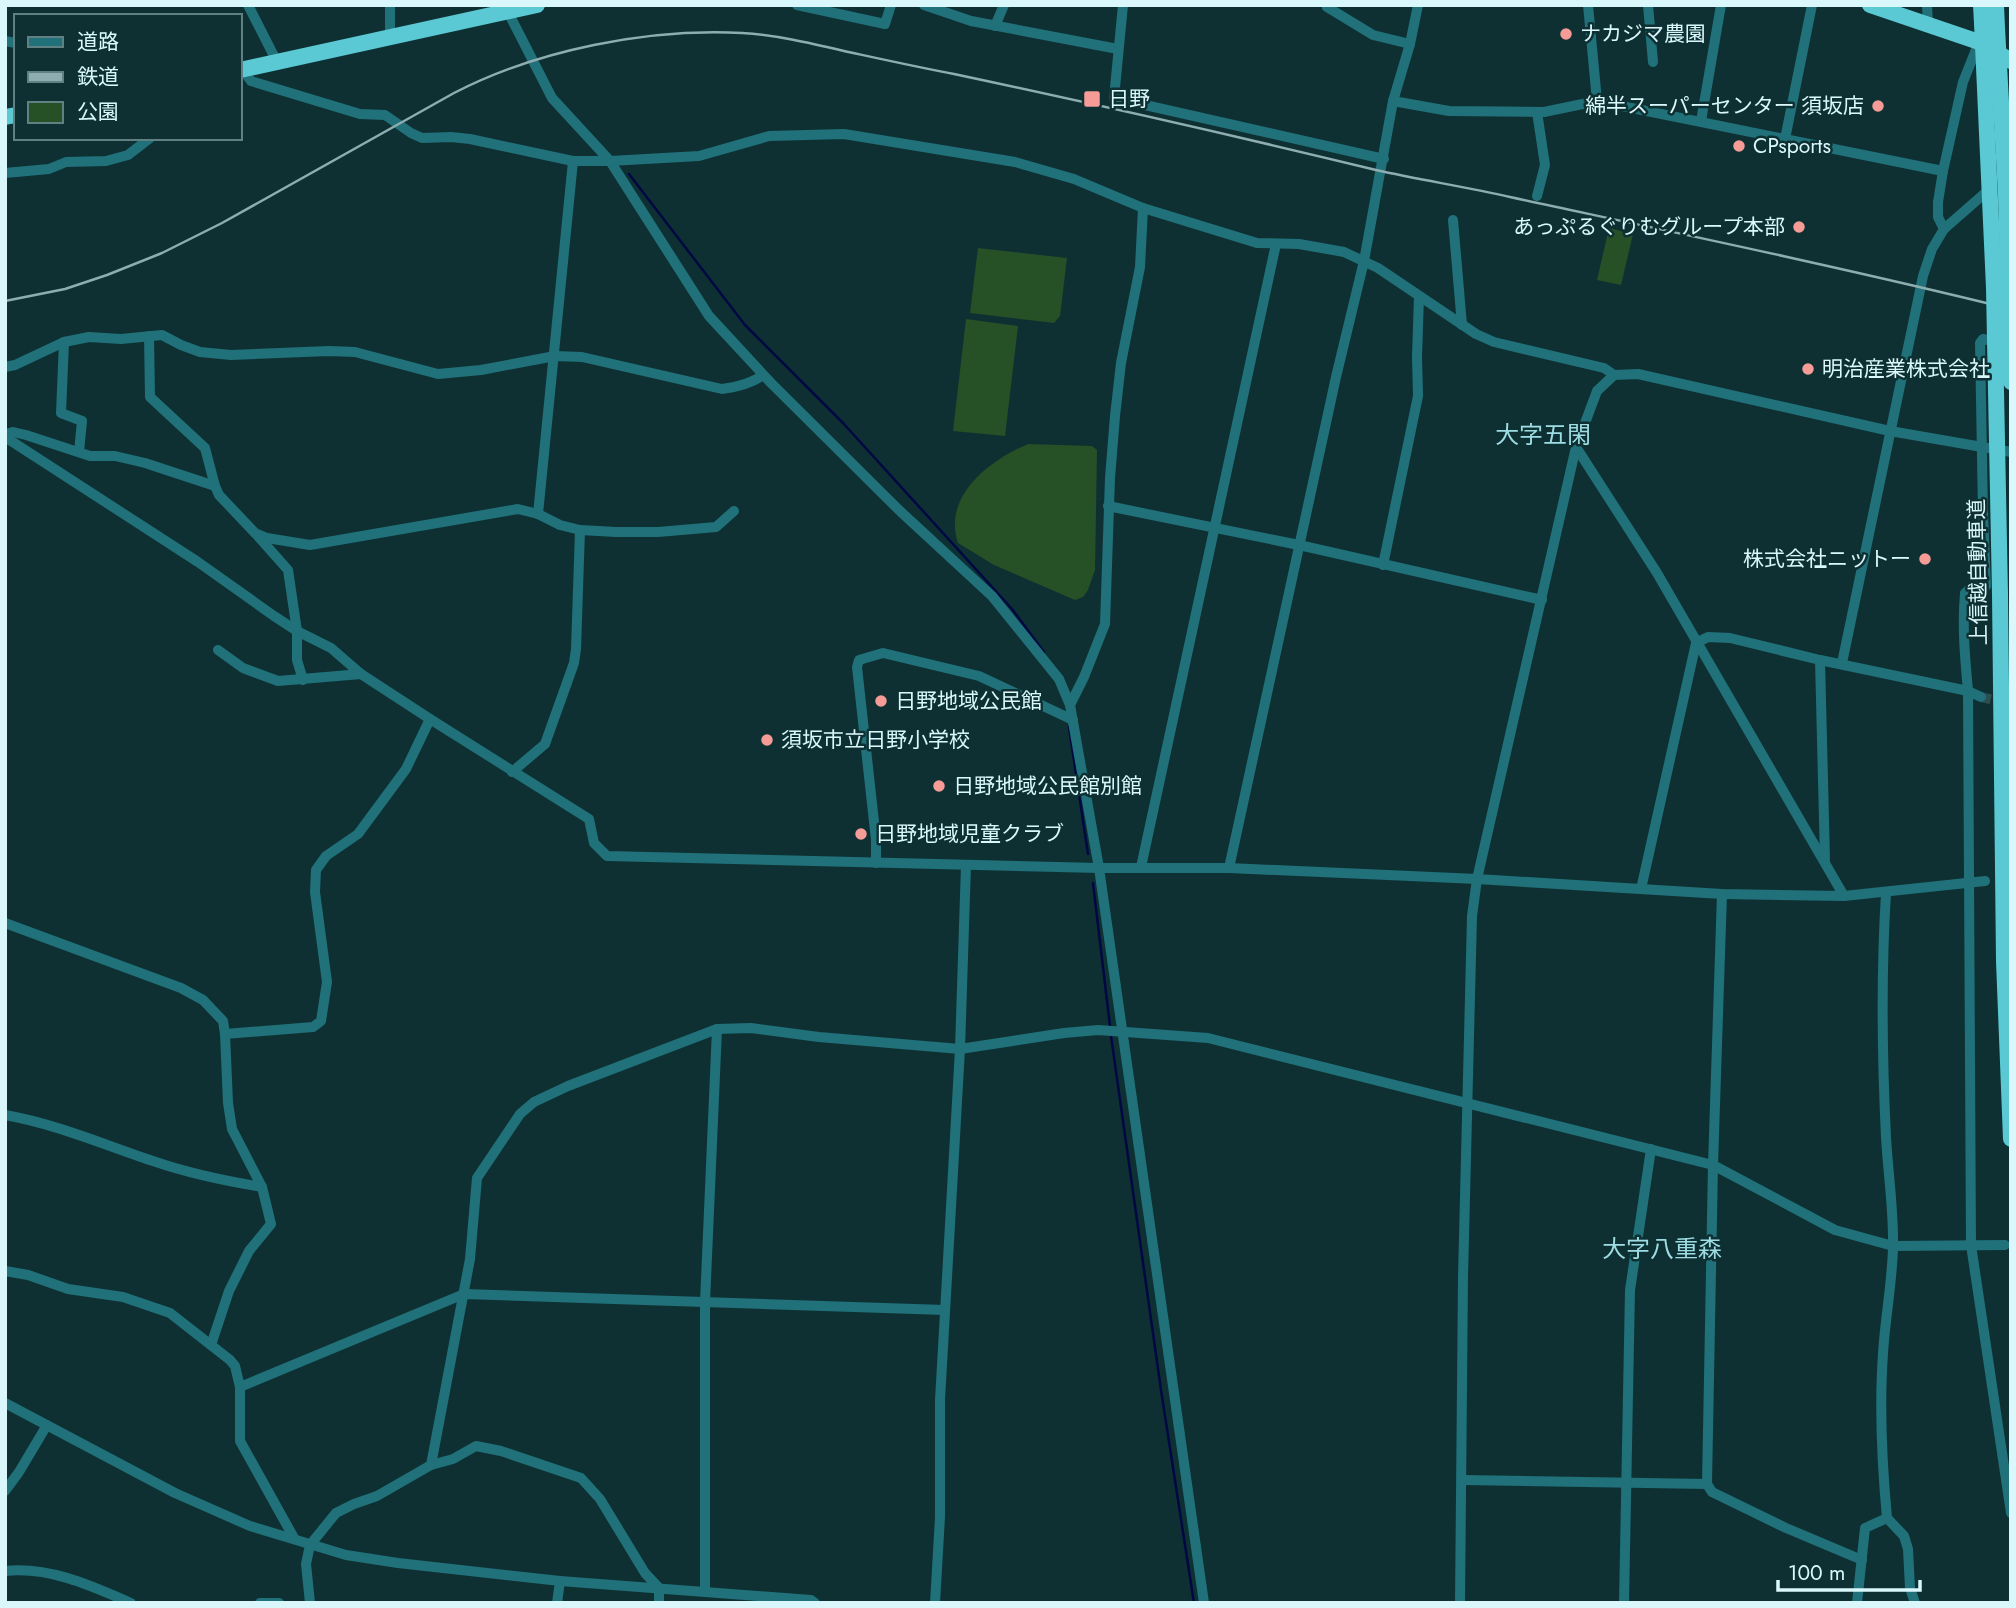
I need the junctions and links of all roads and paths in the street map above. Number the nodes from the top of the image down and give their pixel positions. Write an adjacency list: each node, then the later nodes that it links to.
1 (248, 5): 28 (street)
2 (390, 5): 23 (street)
3 (537, 5): 19 (highway)
4 (797, 5): 5 (street)
5 (891, 5)
6 (924, 5): 22 (street)
7 (1004, 5): 22 (street)
8 (1124, 5): 26 (street)
9 (1328, 5): 25 (street)
10 (1418, 5): 25 (street)
11 (1588, 5): 32 (street)
12 (1648, 5): 29 (street)
13 (1721, 5): 34 (street)
14 (1812, 5): 35 (street)
15 (1870, 5): 20 (highway)
16 (1927, 5): 20 (street)
17 (1981, 5): 21 (highway, 上信越自動車道)
18 (1996, 5): 21 (highway, 上信越自動車道)
19 (508, 12): 23 (highway); 40 (street)
20 (1928, 25): 24 (highway)
21 (1990, 25): 58 (highway, 上信越自動車道, bridge); 74 (highway, 上信越自動車道, bridge)
22 (995, 26): 26 (street)
23 (390, 38): 28 (highway)
24 (1979, 42): 27 (highway); 41 (street)
25 (1410, 44): 31 (street)
26 (1118, 49): 37 (street)
27 (2011, 61)
28 (277, 62): 30 (highway)
29 (1653, 62)
30 (242, 70): 39 (street)
31 (1394, 101): 33 (street); 37 (street)
32 (1597, 101): 33 (street); 34 (street)
33 (1537, 112): 43 (street)
34 (1700, 121): 35 (street)
35 (1785, 139): 41 (street)
36 (147, 140): 42 (street)
37 (1384, 159): 48 (street)
38 (2011, 159): 46 (street)
39 (573, 161): 40 (street); 54 (street)
40 (610, 162): 44 (street); 56 (street)
41 (1943, 171): 46 (street)
42 (5, 173)
43 (1537, 197)
44 (1143, 208): 47 (street); 66 (street)
45 (1453, 220): 50 (street)
46 (1944, 229): 59 (street)
47 (1276, 244): 48 (street); 69 (street)
48 (1364, 261): 49 (street); 72 (street)
49 (1419, 296): 50 (street); 73 (street)
50 (1462, 325): 57 (street)
51 (149, 336): 52 (street); 54 (street); 65 (street)
52 (64, 342): 55 (street); 64 (street)
53 (2011, 345): 62 (street)
54 (555, 356): 56 (street); 68 (street)
55 (5, 367)
56 (763, 375): 85 (street)
57 (1614, 376): 59 (street); 61 (street)
58 (2011, 382)
59 (1890, 431): 62 (street); 80 (street)
60 (5, 436): 64 (street); 76 (street)
61 (1576, 447): 75 (street); 77 (street)
62 (1982, 448): 63 (street); 74 (street)
63 (2011, 452)
64 (79, 453): 65 (street)
65 (215, 486): 71 (street)
66 (1108, 506): 69 (street); 85 (street)
67 (734, 511): 70 (street)
68 (538, 514): 70 (street); 71 (street)
69 (1214, 528): 72 (street); 93 (street)
70 (579, 530): 88 (street)
71 (255, 533): 76 (street)
72 (1299, 545): 73 (street); 94 (street)
73 (1383, 565): 75 (street)
74 (1999, 588): 83 (street); 109 (highway, 上信越自動車道)
75 (1542, 600): 95 (street)
76 (296, 631): 81 (street); 82 (street)
77 (1696, 643): 79 (street); 90 (street); 98 (street)
78 (218, 650): 82 (street)
79 (1820, 660): 80 (street); 90 (street)
80 (1842, 663): 83 (street)
81 (361, 674): 82 (street); 86 (street)
82 (303, 680)
83 (1968, 691): 84 (street); 97 (street)
84 (1981, 698)
85 (1070, 705): 87 (street)
86 (430, 719): 88 (street); 105 (street)
87 (1073, 720): 89 (street); 92 (street)
88 (512, 772): 89 (street)
89 (876, 863): 91 (street)
90 (1825, 863): 101 (street)
91 (966, 865): 92 (street); 106 (street)
92 (1099, 867): 93 (street); 104 (street)
93 (1141, 867): 94 (street)
94 (1229, 868): 95 (street)
95 (1478, 879): 98 (street); 107 (street)
96 (1985, 881): 97 (street)
97 (1970, 883): 99 (street); 113 (street)
98 (1642, 889): 100 (street)
99 (1886, 893): 101 (street); 115 (street)
100 (1722, 894): 101 (street); 111 (street)
101 (1844, 896)
102 (5, 923): 105 (street)
103 (717, 1029): 106 (street); 117 (street); 118 (street)
104 (1115, 1031): 106 (street); 107 (street); 146 (street)
105 (225, 1034): 112 (street)
106 (960, 1049): 119 (street)
107 (1467, 1104): 110 (street); 125 (street)
108 (5, 1115): 112 (street)
109 (2011, 1139)
110 (1651, 1149): 111 (street); 126 (street)
111 (1713, 1165): 115 (street); 127 (street)
112 (262, 1187): 120 (street)
113 (1971, 1245): 114 (street); 115 (street); 129 (street)
114 (2005, 1245)
115 (1893, 1246): 130 (street)
116 (5, 1271): 120 (street)
117 (464, 1294): 118 (street); 121 (street); 124 (street)
118 (705, 1302): 119 (street); 137 (street)
119 (945, 1310): 145 (street)
120 (211, 1345): 121 (street)
121 (240, 1387): 131 (street)
122 (5, 1403): 123 (street)
123 (47, 1426): 128 (street); 131 (street)
124 (431, 1465): 132 (street); 136 (street)
125 (1462, 1480): 126 (street); 147 (street)
126 (1625, 1484): 127 (street); 148 (street)
127 (1707, 1484): 133 (street)
128 (5, 1491)
129 (2011, 1513)
130 (1886, 1518): 133 (street); 150 (street)
131 (294, 1538): 132 (street)
132 (310, 1545): 135 (street); 141 (street)
133 (1862, 1560): 149 (street)
134 (5, 1571): 138 (street)
135 (560, 1581): 136 (street); 142 (street)
136 (659, 1588): 137 (street); 143 (street)
137 (705, 1591): 144 (street)
138 (131, 1603)
139 (260, 1603): 140 (street)
140 (279, 1603)
141 (310, 1603)
142 (558, 1603)
143 (659, 1603)
144 (815, 1603)
145 (935, 1603)
146 (1203, 1603)
147 (1460, 1603)
148 (1624, 1603)
149 (1857, 1603)
150 (1915, 1603)

